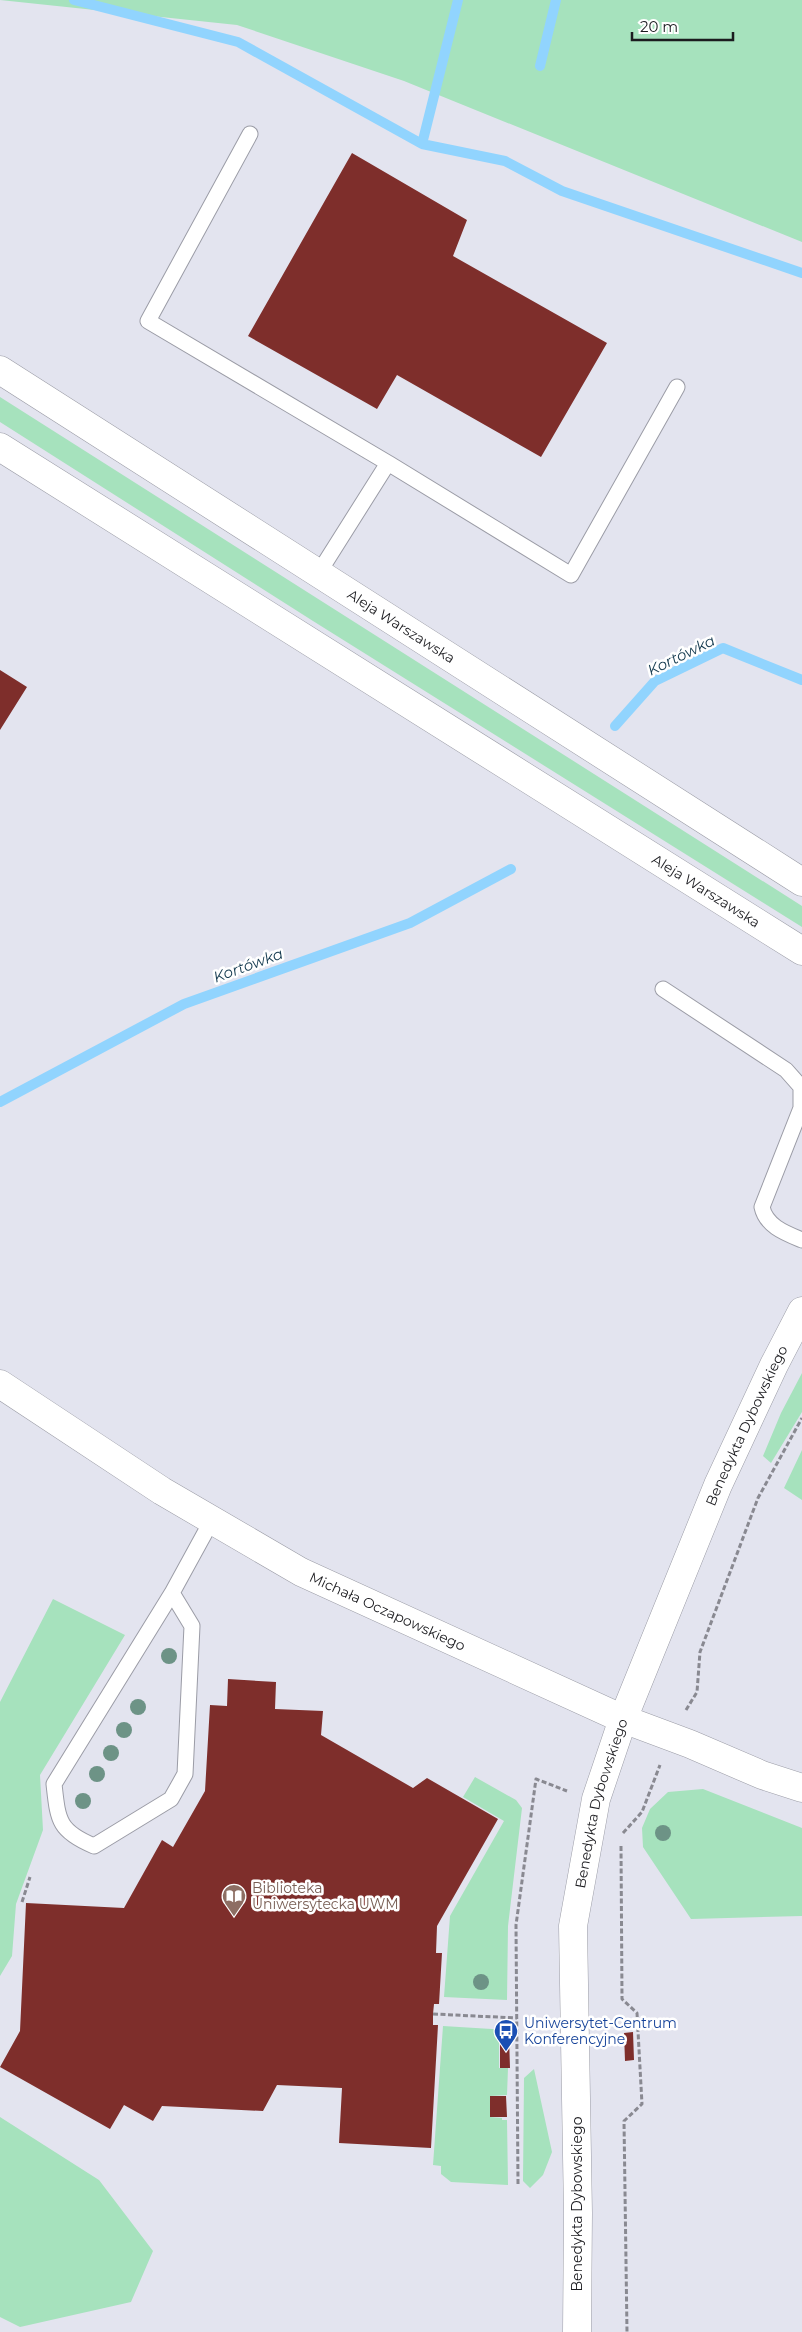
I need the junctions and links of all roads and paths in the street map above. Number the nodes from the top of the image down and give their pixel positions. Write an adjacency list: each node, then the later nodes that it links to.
1 (250, 134): 5 (lane)
2 (0, 370): 6 (street, Aleja Warszawska)
3 (677, 387): 5 (lane)
4 (0, 446): 8 (street, Aleja Warszawska)
5 (388, 464): 6 (lane)
6 (318, 574): 7 (street, Aleja Warszawska)
7 (802, 882)
8 (802, 951)
9 (663, 989): 10 (lane)
10 (802, 1240)
11 (802, 1311): 16 (street, Benedykta Dybowskiego)
12 (0, 1384): 14 (street, Michała Oczapowskiego)
13 (802, 1418): 17 (path)
14 (212, 1520): 15 (lane); 16 (street, Michała Oczapowskiego)
15 (172, 1593): 15 (lane)
16 (623, 1719): 17 (street, Michała Oczapowskiego); 27 (street, Benedykta Dybowskiego)
17 (669, 1736): 18 (street, Michała Oczapowskiego); 20 (path)
18 (802, 1788)
19 (570, 1793): 25 (path)
20 (621, 1835)
21 (621, 1845): 28 (path)
22 (30, 1877): 23 (path)
23 (22, 1902)
24 (433, 2014): 25 (path)
25 (516, 2018): 26 (path)
26 (518, 2184)
27 (577, 2332)
28 (627, 2332)

